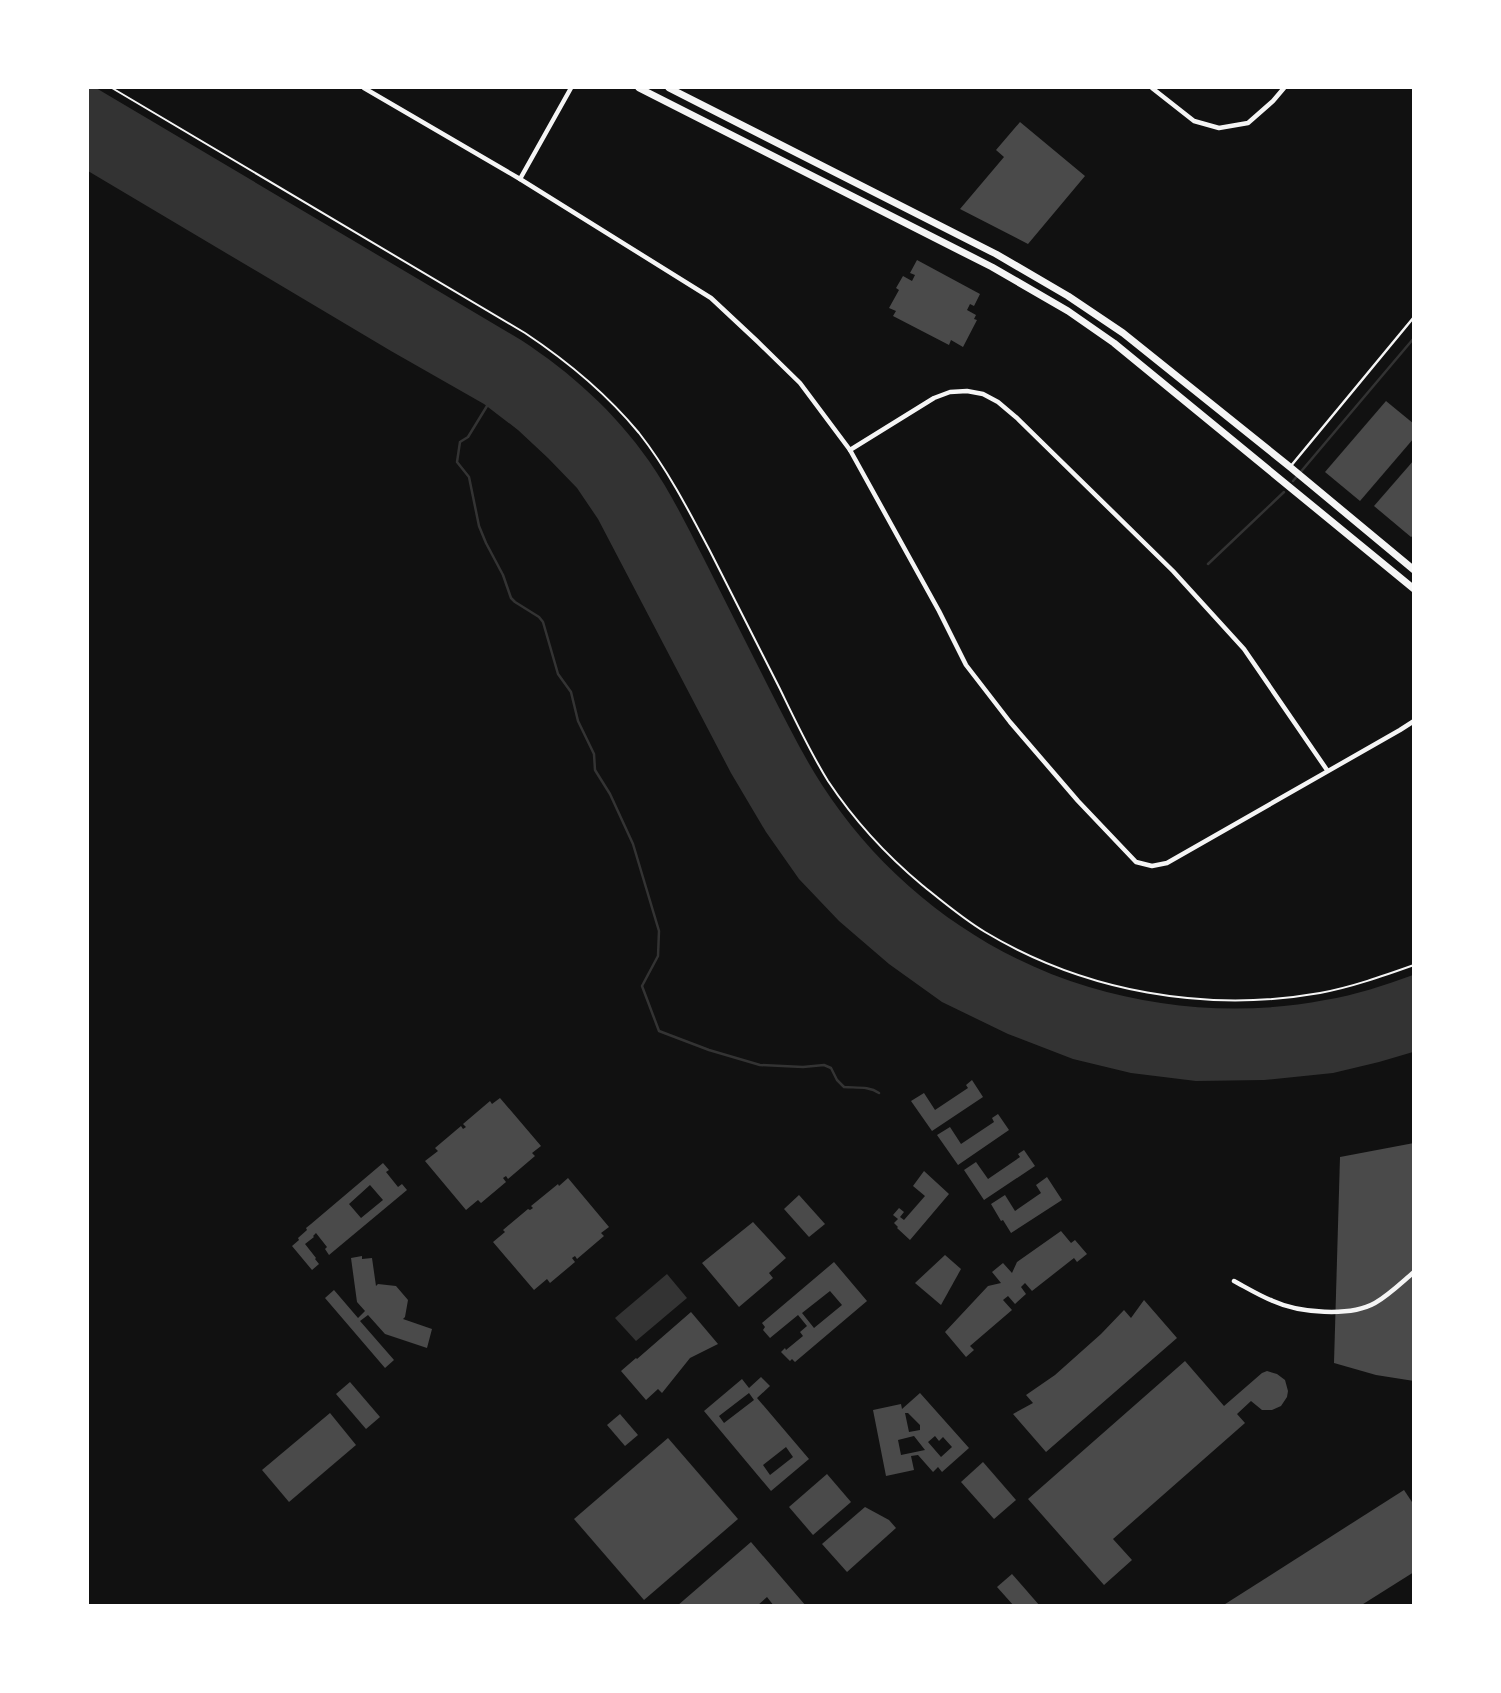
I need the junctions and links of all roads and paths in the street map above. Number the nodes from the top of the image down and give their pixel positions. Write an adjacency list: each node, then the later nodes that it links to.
1 (112, 88): 16 (path)
2 (364, 88): 8 (street)
3 (571, 88): 8 (street)
4 (639, 88): 13 (main road)
5 (669, 88): 11 (main road)
6 (1152, 88): 7 (street)
7 (1284, 88)
8 (520, 179): 10 (street)
9 (1413, 317): 11 (lane)
10 (850, 450): 15 (street); 15 (street)
11 (1296, 472): 12 (main road)
12 (1413, 570)
13 (1413, 589)
14 (1413, 721): 15 (street)
15 (1327, 771)
16 (1413, 965)
17 (1413, 1272): 18 (street)
18 (1234, 1281)

